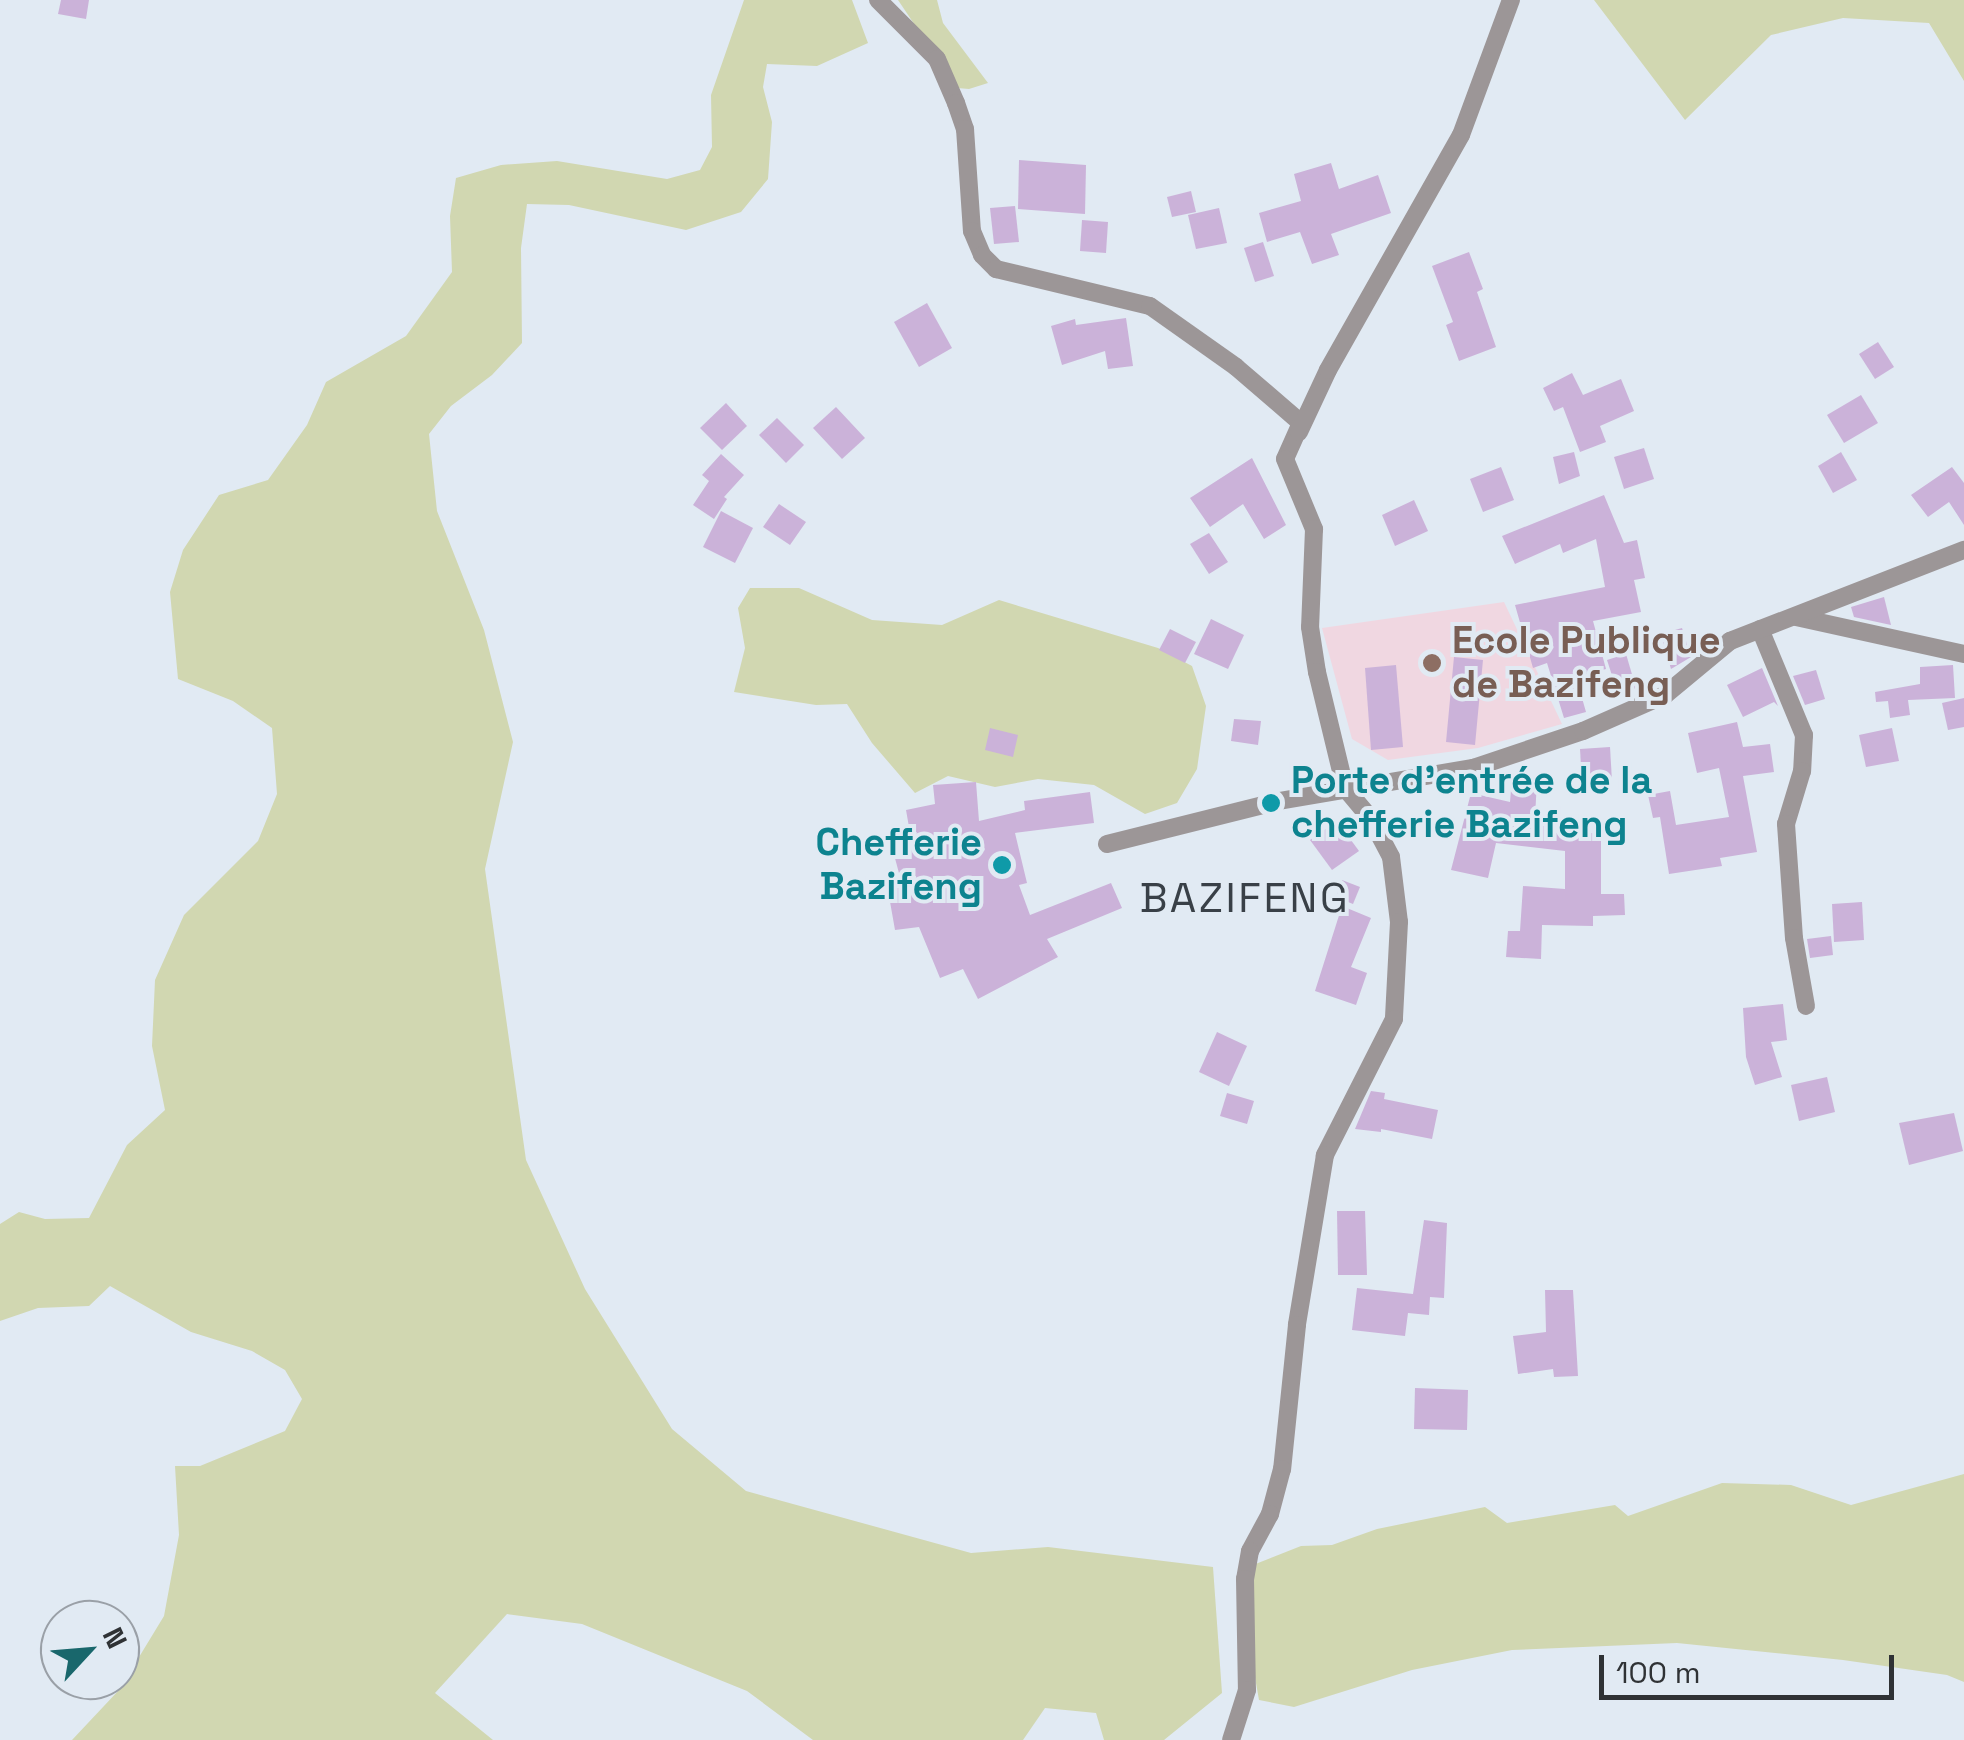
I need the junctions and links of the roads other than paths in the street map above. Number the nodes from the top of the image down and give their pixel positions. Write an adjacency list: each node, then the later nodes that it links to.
1 (878, 0): 3 (street)
2 (1512, 0): 3 (street)
3 (1285, 459): 8 (street)
4 (1964, 550): 5 (street)
5 (1795, 618): 6 (street); 7 (street)
6 (1760, 628): 8 (street); 10 (street)
7 (1964, 654)
8 (1344, 788): 9 (street); 11 (street)
9 (1107, 844)
10 (1806, 1006)
11 (1231, 1740)

